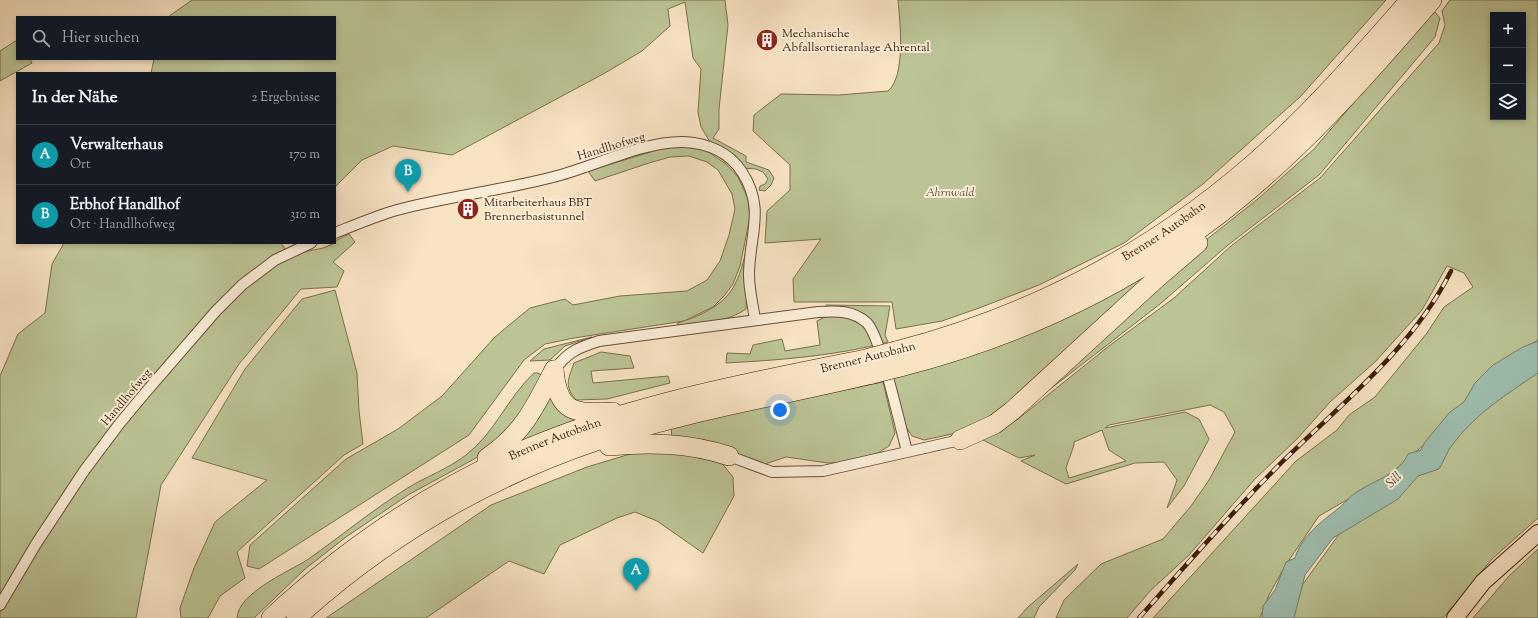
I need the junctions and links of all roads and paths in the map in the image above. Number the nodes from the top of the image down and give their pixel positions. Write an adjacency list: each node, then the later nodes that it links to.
1 (1410, 0): 7 (highway, Brenner Autobahn)
2 (1432, 0): 3 (highway, Brenner Autobahn)
3 (1252, 187): 7 (highway, Brenner Autobahn); 11 (highway)
4 (336, 234): 6 (street, Handlhofweg)
5 (309, 244): 17 (street, Handlhofweg)
6 (755, 320): 9 (street); 13 (street)
7 (898, 359): 8 (highway, Brenner Autobahn, bridge)
8 (869, 366): 10 (highway, Brenner Autobahn); 12 (highway, Brenner Autobahn)
9 (554, 370): 10 (highway); 15 (highway)
10 (639, 410): 15 (highway, Brenner Autobahn)
11 (960, 440): 13 (street)
12 (568, 451): 14 (highway); 19 (highway, Brenner Autobahn)
13 (907, 451): 14 (street)
14 (729, 456)
15 (430, 497): 18 (highway, Brenner Autobahn)
16 (1538, 533): 20 (main road)
17 (0, 605)
18 (271, 618)
19 (296, 618)
20 (1455, 618)

